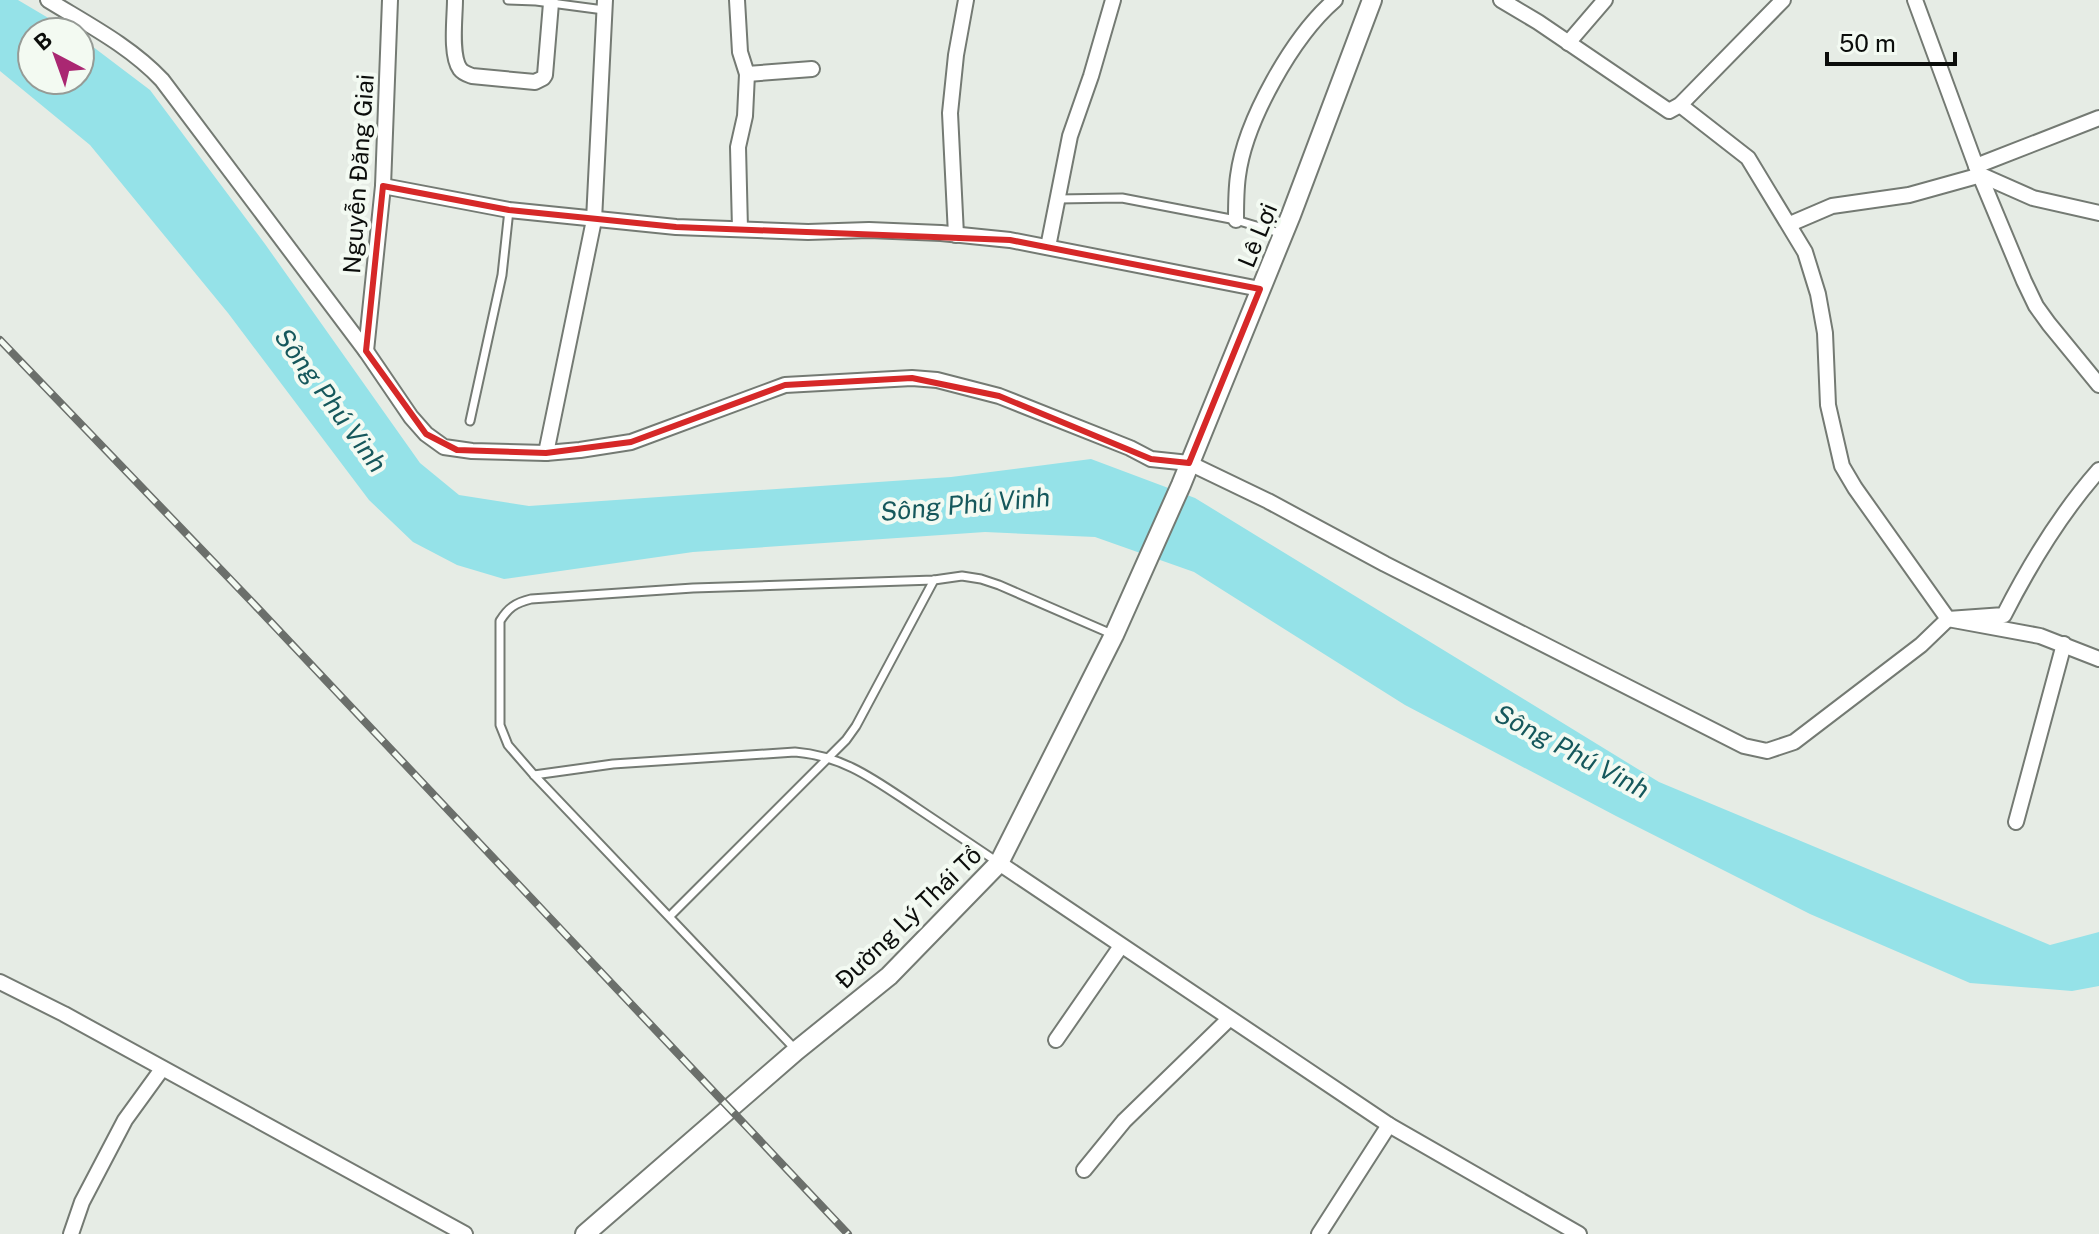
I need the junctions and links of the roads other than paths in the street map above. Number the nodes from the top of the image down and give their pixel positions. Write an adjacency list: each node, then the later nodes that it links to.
1 (48, 0): 34 (street)
2 (390, 0): 22 (street, Nguyễn Đăng Giai)
3 (455, 0): 14 (street)
4 (508, 0): 14 (lane)
5 (737, 0): 18 (street)
6 (966, 0): 30 (street)
7 (1113, 0): 23 (street)
8 (1335, 0): 27 (street)
9 (1372, 0): 31 (main road, Lê Lợi)
10 (1501, 0): 16 (street)
11 (1605, 0): 16 (street)
12 (1783, 0): 19 (street)
13 (1915, 0): 21 (street)
14 (551, 3): 15 (lane)
15 (604, 5): 26 (street)
16 (1568, 43): 19 (street)
17 (812, 69): 18 (street)
18 (747, 74): 29 (street)
19 (1680, 105): 28 (street)
20 (2099, 118): 21 (street)
21 (1978, 171): 25 (street); 28 (street); 35 (street)
22 (383, 186): 24 (street); 34 (street, Nguyễn Đăng Giai)
23 (1057, 199): 27 (lane); 32 (street)
24 (509, 210): 26 (street); 36 (lane)
25 (2099, 213)
26 (594, 220): 29 (street); 37 (street)
27 (1236, 220): 31 (lane)
28 (1790, 224): 42 (street)
29 (740, 229): 30 (street)
30 (956, 235): 32 (street)
31 (1283, 235): 33 (main road, Lê Lợi)
32 (1048, 247): 33 (street)
33 (1260, 289): 38 (main road, Lê Lợi)
34 (366, 351): 37 (street)
35 (2099, 385)
36 (470, 421)
37 (546, 453): 38 (street)
38 (1189, 463): 41 (main road, Lê Lợi); 42 (street)
39 (2099, 470): 42 (street)
40 (934, 580): 43 (lane); 46 (lane); 47 (lane)
41 (1133, 592): 43 (main road, Đường Lý Thái Tổ)
42 (1948, 619): 44 (street)
43 (1114, 635): 49 (main road, Đường Lý Thái Tổ)
44 (2064, 644): 45 (street); 48 (street)
45 (2099, 659)
46 (831, 757): 47 (lane); 49 (lane); 50 (lane)
47 (534, 775): 50 (lane)
48 (2016, 822)
49 (999, 863): 51 (street); 55 (main road, Đường Lý Thái Tổ)
50 (670, 916): 55 (lane)
51 (1121, 946): 53 (street); 54 (street)
52 (0, 982): 56 (street)
53 (1229, 1019): 57 (street); 58 (street)
54 (1056, 1040)
55 (796, 1051): 61 (main road, Đường Lý Thái Tổ)
56 (162, 1069): 59 (street); 60 (street)
57 (1389, 1125): 62 (street); 63 (street)
58 (1084, 1170)
59 (71, 1234)
60 (465, 1234)
61 (585, 1234)
62 (1319, 1234)
63 (1579, 1234)

